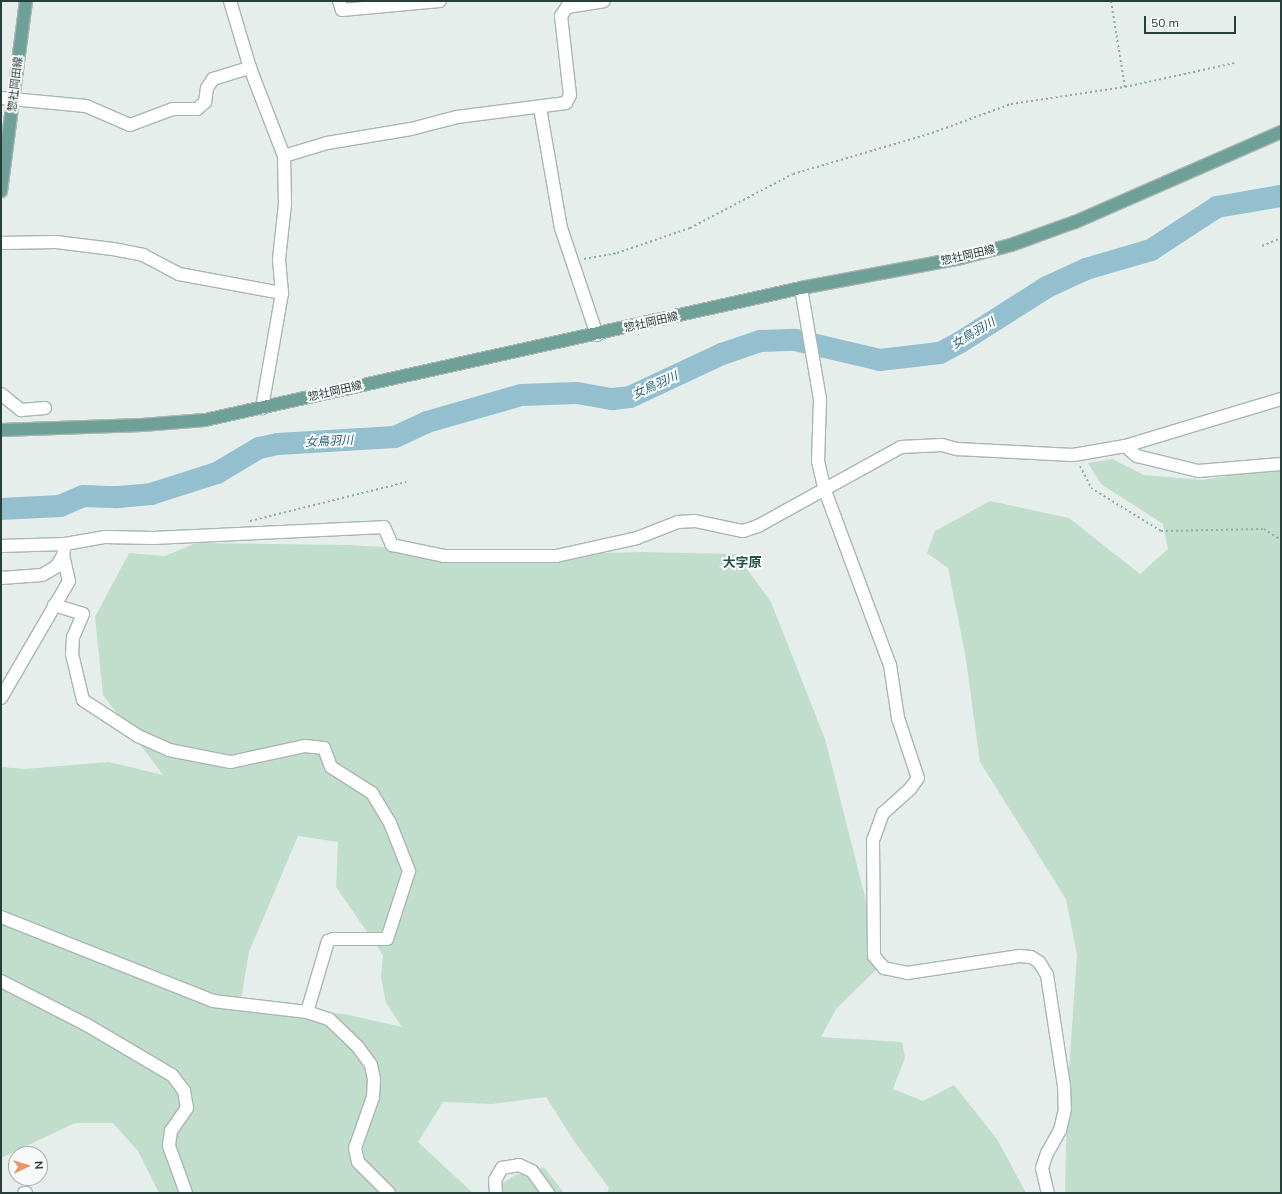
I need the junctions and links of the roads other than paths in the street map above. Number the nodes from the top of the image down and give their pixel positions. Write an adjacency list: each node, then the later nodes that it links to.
1 (26, 1): 8 (main road, 惣社岡田線)
2 (230, 1): 6 (street)
3 (339, 1): 4 (street)
4 (440, 1)
5 (604, 1): 9 (street)
6 (250, 68): 8 (street); 11 (street)
7 (1, 98): 8 (street)
8 (14, 98): 12 (main road, 惣社岡田線)
9 (540, 108): 11 (street); 16 (street)
10 (1281, 132): 15 (main road, 惣社岡田線)
11 (284, 156): 14 (street)
12 (1, 191)
13 (1, 243): 14 (street)
14 (282, 293): 20 (street)
15 (802, 294): 16 (main road, 惣社岡田線); 24 (street)
16 (598, 335): 20 (main road, 惣社岡田線)
17 (1, 394): 19 (street)
18 (1281, 399): 22 (street)
19 (45, 408)
20 (262, 408): 21 (main road, 惣社岡田線)
21 (1, 430)
22 (1125, 446): 23 (street); 24 (street)
23 (1281, 464)
24 (824, 488): 25 (street); 38 (street)
25 (65, 544): 26 (street); 27 (street)
26 (1, 546)
27 (63, 556): 28 (street); 29 (street)
28 (1, 578)
29 (54, 605): 30 (street); 33 (street)
30 (1, 698)
31 (1, 917): 33 (street)
32 (1, 981): 34 (street)
33 (308, 1012): 35 (street)
34 (186, 1193)
35 (389, 1193)
36 (496, 1193): 37 (street)
37 (548, 1193)
38 (1048, 1193)

